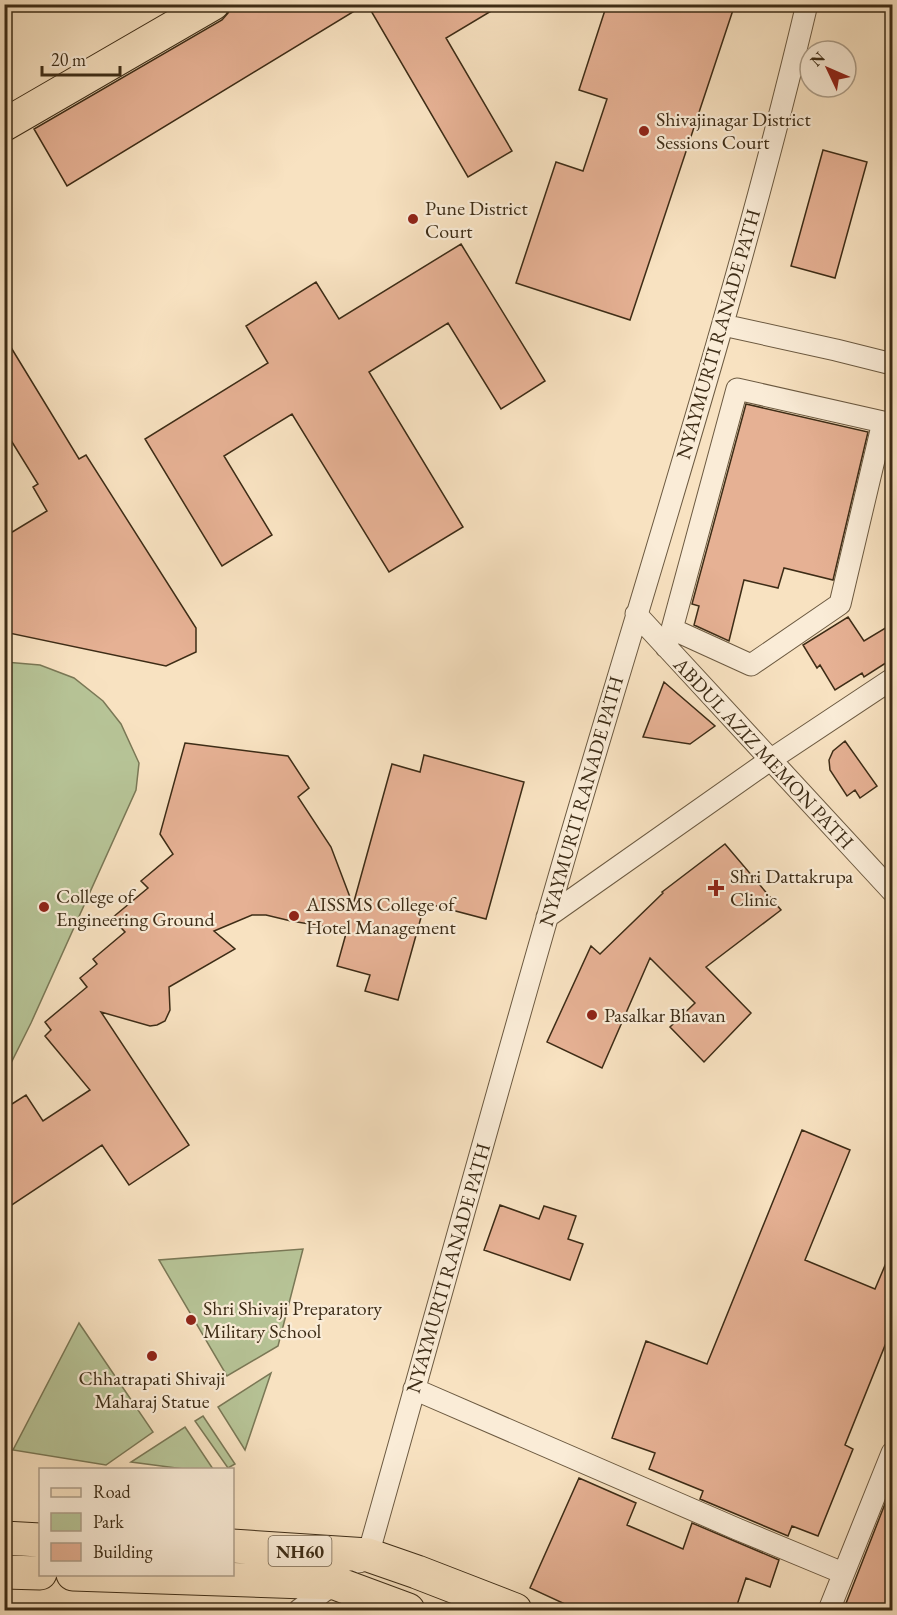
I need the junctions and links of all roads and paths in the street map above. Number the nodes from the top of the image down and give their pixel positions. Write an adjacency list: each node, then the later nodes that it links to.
1 (213, 4): 3 (main road)
2 (807, 4): 4 (street, NYAYMURTI RANADE PATH)
3 (4, 125)
4 (723, 325): 5 (street); 6 (street, NYAYMURTI RANADE PATH)
5 (892, 364)
6 (636, 614): 7 (street, ABDUL AZIZ MEMON PATH); 11 (street, NYAYMURTI RANADE PATH)
7 (669, 638): 7 (street); 9 (street, ABDUL AZIZ MEMON PATH)
8 (892, 679): 9 (street)
9 (770, 760): 10 (street, ABDUL AZIZ MEMON PATH); 11 (street)
10 (892, 891)
11 (547, 917): 12 (street, NYAYMURTI RANADE PATH)
12 (414, 1389): 17 (street, NYAYMURTI RANADE PATH); 20 (street)
13 (892, 1453): 20 (street)
14 (4, 1538): 15 (highway)
15 (39, 1540)
16 (234, 1546): 17 (highway, NH60)
17 (368, 1555): 22 (street); 25 (highway, NH60)
18 (4, 1572): 19 (highway)
19 (39, 1573)
20 (843, 1573): 26 (street)
21 (106, 1576): 22 (highway, NH60)
22 (334, 1583): 23 (highway, NH60); 24 (street)
23 (394, 1608)
24 (299, 1611)
25 (514, 1611)
26 (829, 1611)

